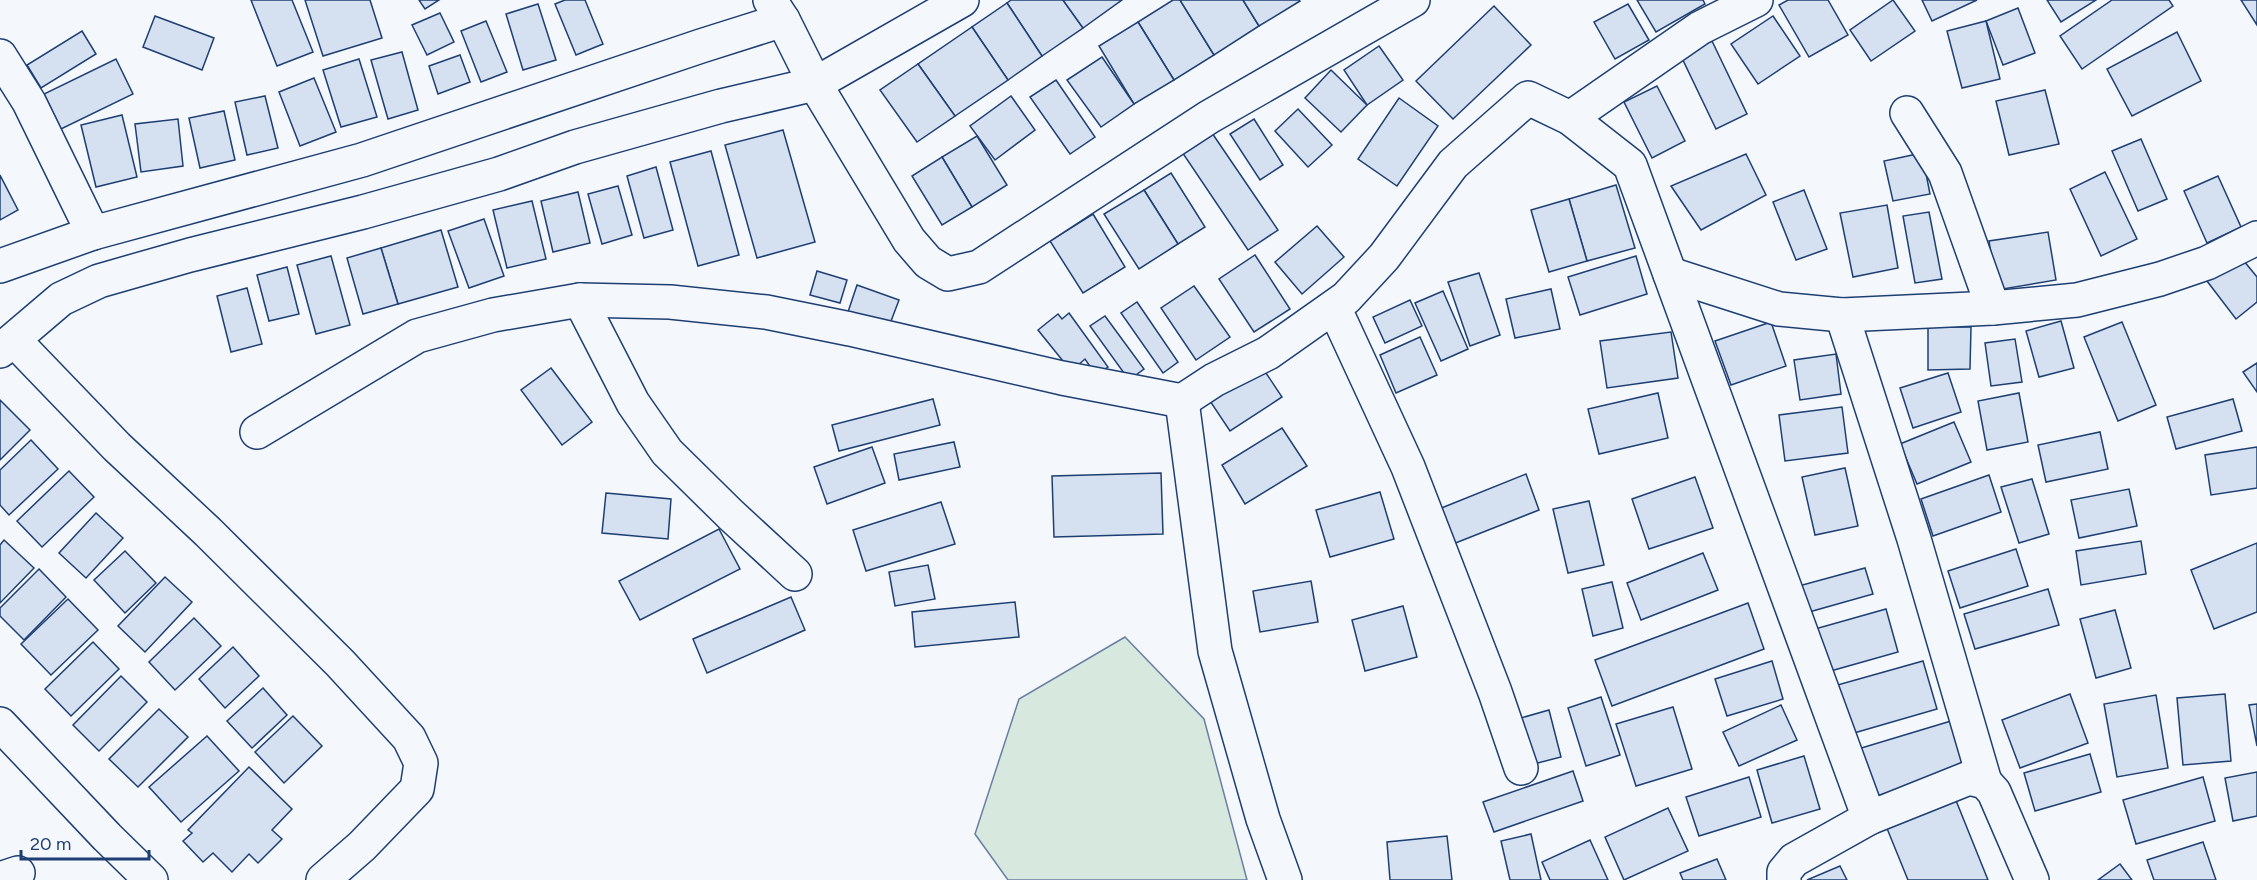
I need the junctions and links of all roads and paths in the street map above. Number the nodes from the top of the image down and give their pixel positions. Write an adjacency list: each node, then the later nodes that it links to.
1 (962, 0): 6 (street)
2 (1411, 0): 6 (street)
3 (1756, 0): 8 (street)
4 (777, 10): 6 (street); 9 (street)
5 (0, 56): 9 (street)
6 (815, 84): 17 (street)
7 (1907, 113): 15 (street)
8 (1570, 118): 12 (street); 14 (street)
9 (93, 232): 11 (street)
10 (2257, 238): 15 (street)
11 (0, 266)
12 (1670, 274): 16 (street); 24 (street)
13 (580, 300): 18 (street); 19 (street); 20 (street)
14 (1334, 307): 18 (street); 22 (street)
15 (1993, 308): 16 (street)
16 (1842, 315): 23 (street)
17 (7, 345): 26 (street)
18 (1182, 401): 27 (street)
19 (257, 432)
20 (795, 574)
21 (0, 724): 25 (street)
22 (1521, 768)
23 (1985, 782): 24 (street); 29 (street)
24 (1869, 818): 28 (street)
25 (151, 880)
26 (323, 880)
27 (1286, 880)
28 (1784, 880)
29 (2032, 880)

